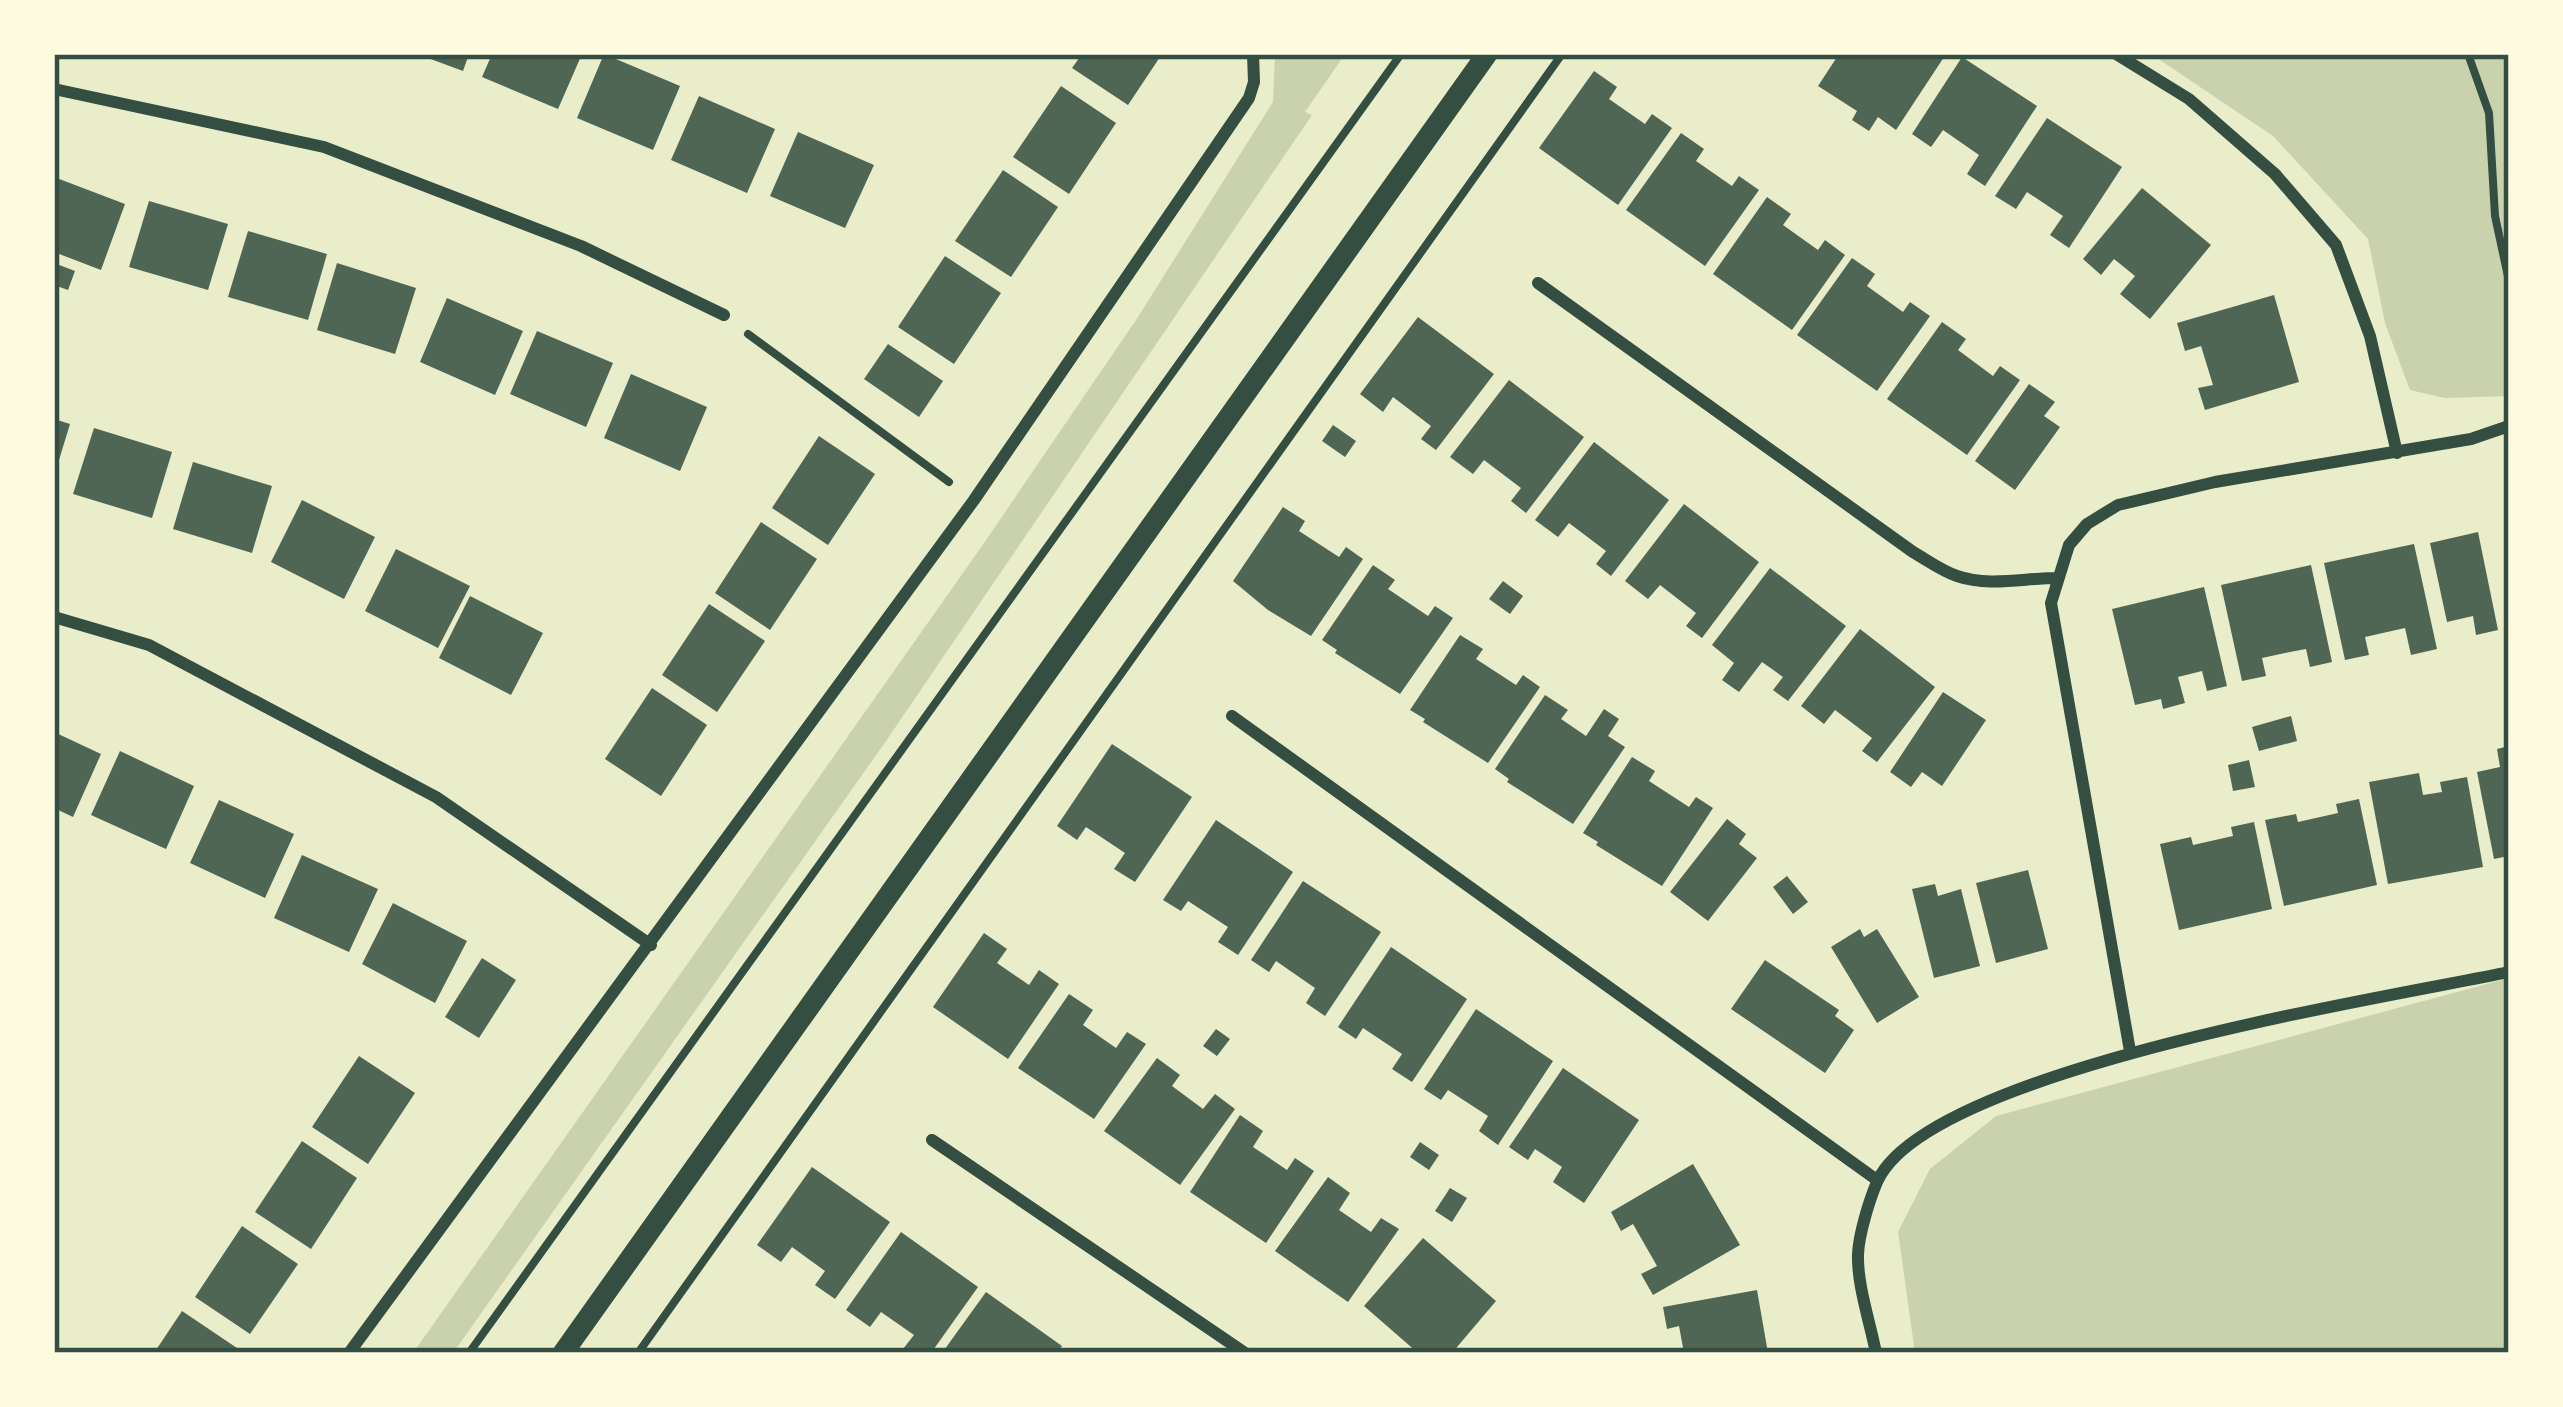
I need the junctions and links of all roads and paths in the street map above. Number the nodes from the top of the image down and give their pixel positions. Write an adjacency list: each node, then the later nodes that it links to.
1 (1253, 54): 13 (street)
2 (1401, 54): 23 (path)
3 (1487, 54): 24 (street)
4 (1562, 54): 25 (path)
5 (2116, 54): 12 (street)
6 (2468, 54): 8 (path)
7 (54, 89): 10 (street)
8 (2509, 280)
9 (1538, 283): 14 (street)
10 (724, 315): 13 (path)
11 (2509, 426): 12 (street)
12 (2397, 453): 14 (street)
13 (974, 500): 17 (street)
14 (2057, 578): 19 (street)
15 (54, 617): 17 (street)
16 (1232, 716): 21 (street)
17 (651, 946): 22 (street)
18 (2509, 972): 19 (street)
19 (2130, 1051): 21 (street)
20 (932, 1140): 26 (street)
21 (1877, 1180): 27 (street)
22 (349, 1353)
23 (470, 1353)
24 (563, 1353)
25 (638, 1353)
26 (1245, 1353)
27 (1876, 1353)

